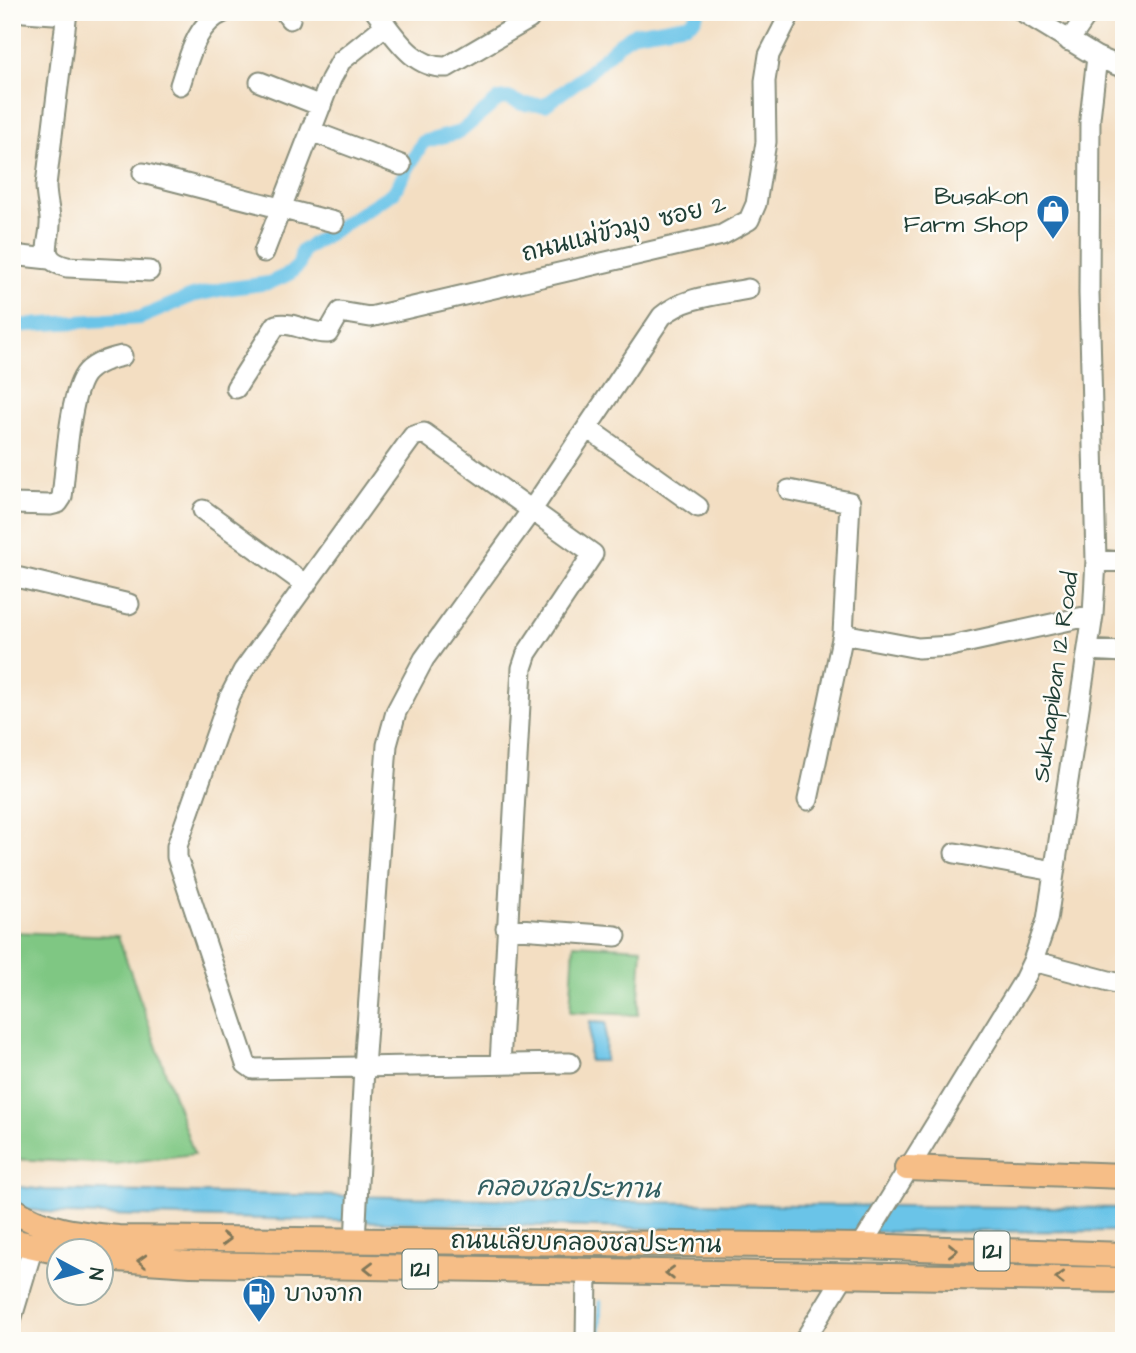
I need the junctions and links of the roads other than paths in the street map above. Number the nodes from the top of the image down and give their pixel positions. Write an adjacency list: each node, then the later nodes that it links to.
1 (24, 12): 2 (street)
2 (64, 12): 22 (street)
3 (525, 12): 8 (street)
4 (791, 12): 26 (street, ถนนแม่ขัวมุง ซอย 2)
5 (1023, 12): 9 (street)
6 (1089, 12): 9 (street)
7 (215, 14): 13 (street)
8 (381, 19): 14 (street)
9 (1069, 41): 10 (street)
10 (1097, 57): 11 (street); 33 (street, Sukhapiban 12 Road)
11 (1124, 68)
12 (260, 82): 14 (street)
13 (180, 85)
14 (321, 106): 15 (street)
15 (311, 131): 16 (street); 18 (street)
16 (401, 165)
17 (143, 173): 18 (street)
18 (281, 208): 19 (street); 20 (street)
19 (334, 222)
20 (264, 252)
21 (12, 255): 22 (street)
22 (49, 259): 23 (street)
23 (149, 271)
24 (748, 289): 27 (street)
25 (122, 356): 29 (street)
26 (236, 388)
27 (587, 428): 30 (street); 32 (street)
28 (789, 490): 39 (street)
29 (12, 504)
30 (698, 507)
31 (203, 510): 36 (street)
32 (531, 510): 36 (street); 45 (street); 51 (street)
33 (1096, 560): 34 (street); 38 (street, Sukhapiban 12 Road)
34 (1124, 562)
35 (12, 576): 37 (street)
36 (306, 585): 51 (street)
37 (130, 604)
38 (1093, 615): 39 (street); 40 (street, Sukhapiban 12 Road)
39 (843, 634): 42 (street)
40 (1088, 650): 41 (street); 44 (street, Sukhapiban 12 Road)
41 (1124, 652)
42 (808, 800)
43 (955, 853): 44 (street)
44 (1054, 871): 47 (street, Sukhapiban 12 Road)
45 (506, 928): 46 (street); 50 (street)
46 (616, 936)
47 (1033, 961): 48 (street); 52 (street, Sukhapiban 12 Road)
48 (1124, 985)
49 (570, 1063): 50 (street)
50 (500, 1064): 51 (street)
51 (364, 1068): 56 (street)
52 (904, 1174): 53 (main road); 59 (street, Sukhapiban 12 Road)
53 (1124, 1176)
54 (12, 1209): 55 (main road, ถนนเลียบคลองชลประทาน / 121)
55 (27, 1237): 56 (main road, ถนนเลียบคลองชลประทาน / 121, one-way to 56); 58 (main road, ถนนเลียบคลองชลประทาน / 121); 67 (street)
56 (355, 1241): 57 (main road, ถนนเลียบคลองชลประทาน / 121)
57 (750, 1245): 59 (main road, ถนนเลียบคลองชลประทาน / 121); 64 (main road)
58 (46, 1246)
59 (861, 1246): 60 (main road, ถนนเลียบคลองชลประทาน / 121)
60 (904, 1249): 61 (main road, ถนนเลียบคลองชลประทาน / 121, one-way to 61); 65 (main road)
61 (1124, 1255)
62 (116, 1259): 63 (main road, ถนนเลียบคลองชลประทาน / 121, one-way to 62)
63 (587, 1272): 64 (main road, ถนนเลียบคลองชลประทาน / 121, one-way to 63); 68 (street)
64 (834, 1274): 65 (main road, ถนนเลียบคลองชลประทาน / 121); 69 (street)
65 (901, 1275): 66 (main road, ถนนเลียบคลองชลประทาน / 121, one-way to 65)
66 (1124, 1280)
67 (12, 1317)
68 (586, 1341)
69 (804, 1341)

